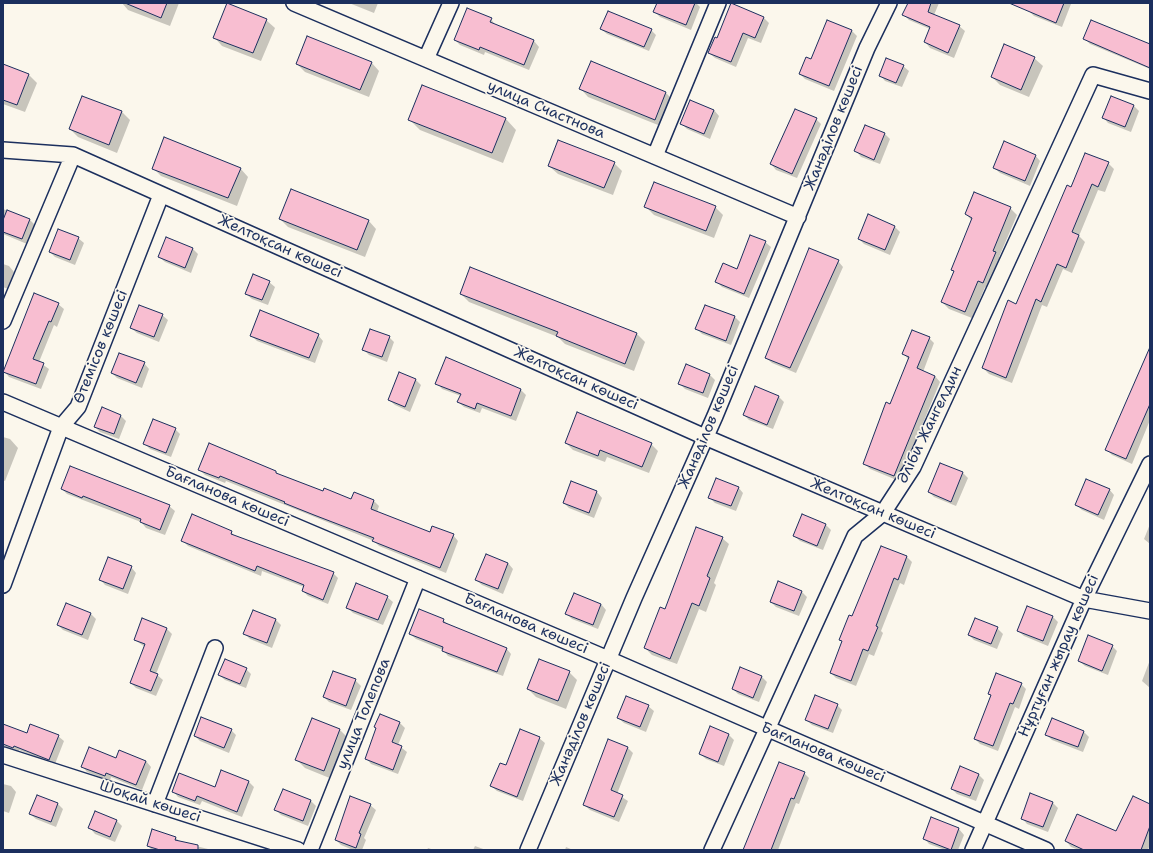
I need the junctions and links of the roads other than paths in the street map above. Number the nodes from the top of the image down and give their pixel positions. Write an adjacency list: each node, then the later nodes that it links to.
1 (294, 3): 5 (street, улица Счастнова)
2 (451, 3): 5 (street)
3 (718, 3): 9 (street)
4 (889, 3): 11 (street, Жанәділов көшесі)
5 (426, 59): 9 (street, улица Счастнова)
6 (1150, 91): 17 (street, Әліби Жангелдин)
7 (3, 150): 8 (street, Желтоқсан көшесі)
8 (73, 155): 10 (street, Желтоқсан көшесі); 12 (street)
9 (654, 156): 11 (street, улица Счастнова)
10 (161, 195): 14 (street, Өтемісов көшесі); 15 (street, Желтоқсан көшесі)
11 (798, 216): 15 (street, Жанәділов көшесі)
12 (3, 321)
13 (3, 402): 14 (street, Бағланова көшесі)
14 (61, 427): 18 (street, Бағланова көшесі); 19 (street, Өтемісов көшесі)
15 (705, 437): 17 (street, Желтоқсан көшесі); 23 (street, Жанәділов көшесі)
16 (1150, 464): 20 (street, Нұртуған жырау көшесі)
17 (883, 513): 20 (street, Желтоқсан көшесі); 24 (street, Әліби Жангелдин)
18 (418, 578): 23 (street, Бағланова көшесі); 29 (street, улица Толепова)
19 (3, 586)
20 (1084, 599): 21 (street, Желтоқсан көшесі); 27 (street, Нұртуған жырау көшесі)
21 (1150, 611)
22 (215, 648): 26 (street)
23 (608, 659): 24 (street, Бағланова көшесі); 30 (street, Жанәділов көшесі)
24 (766, 728): 27 (street, Бағланова көшесі); 31 (street, Әліби Жангелдин)
25 (3, 755): 26 (street, Шоқай көшесі)
26 (155, 804): 28 (street, Шоқай көшесі)
27 (985, 823): 32 (street, Нұртуған жырау көшесі); 33 (street, Бағланова көшесі)
28 (298, 850)
29 (310, 850)
30 (528, 850)
31 (712, 850)
32 (973, 850)
33 (1046, 850)

